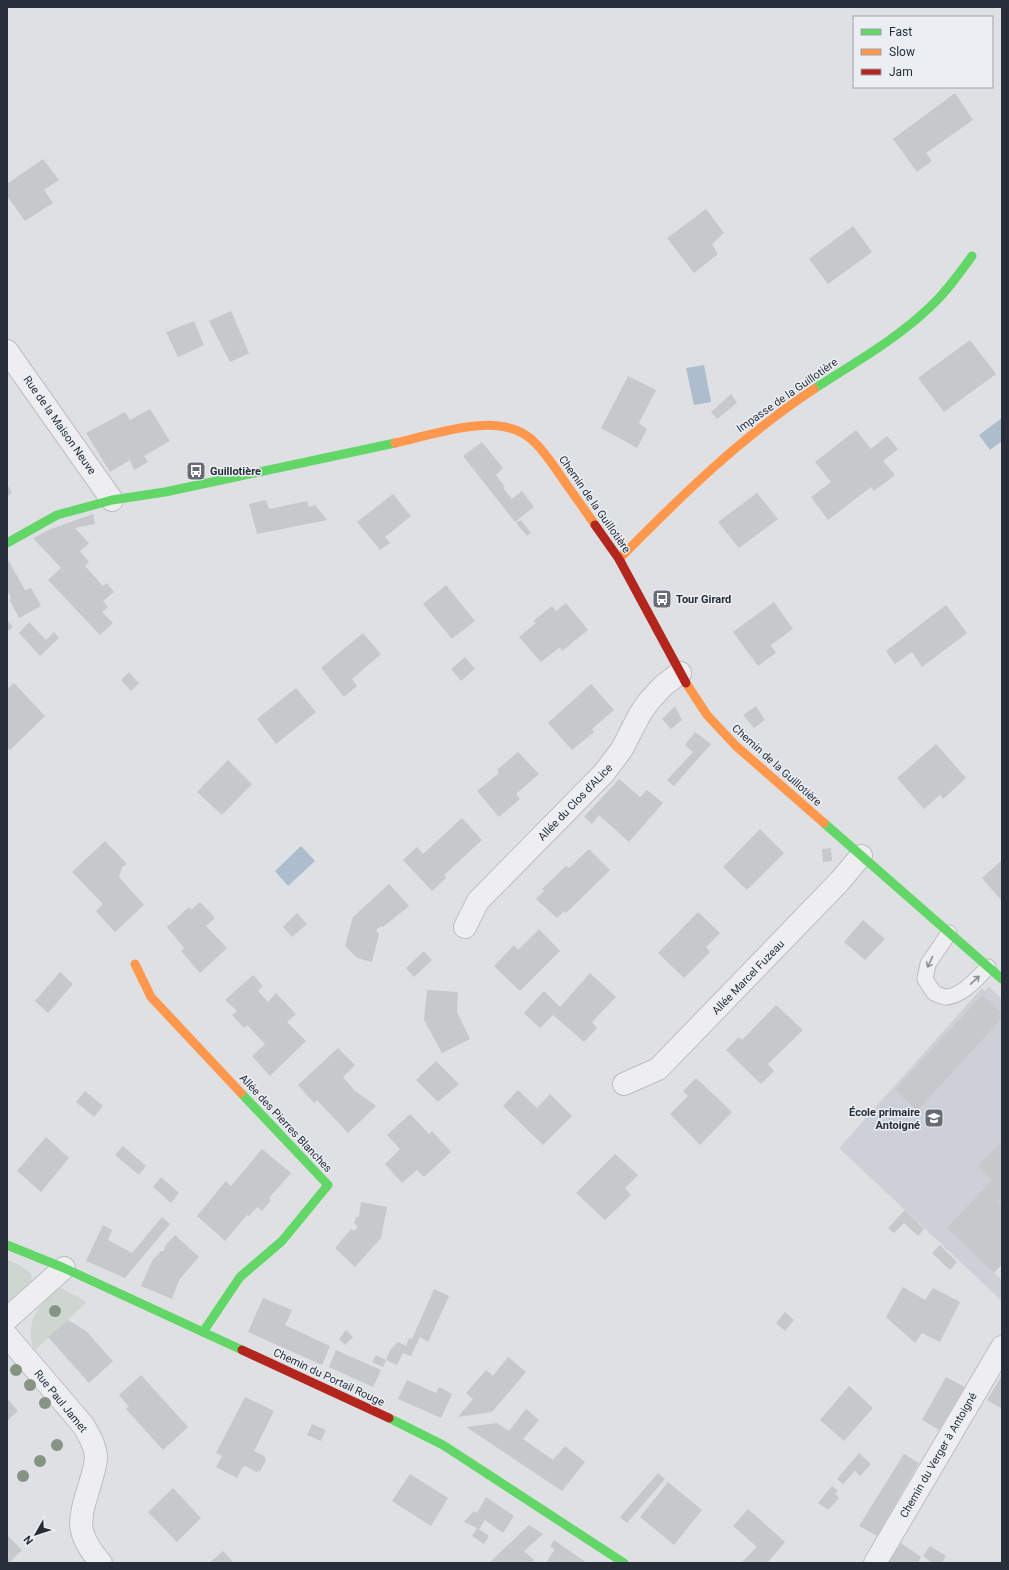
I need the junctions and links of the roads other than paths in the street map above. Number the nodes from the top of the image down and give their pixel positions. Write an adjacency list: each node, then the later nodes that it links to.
1 (972, 256): 5 (street, Impasse de la Guillotière)
2 (7, 351): 3 (street, Rue de la Maison Neuve)
3 (112, 500): 4 (street, Chemin de la Guillotière); 5 (street, Chemin de la Guillotière)
4 (7, 543)
5 (619, 558): 6 (street, Chemin de la Guillotière)
6 (680, 673): 7 (street, Chemin de la Guillotière); 8 (street, Allée du Clos d'ALice)
7 (861, 856): 9 (street, Chemin de la Guillotière); 13 (street, Allée Marcel Fuzeau)
8 (465, 927)
9 (949, 933): 11 (street, Chemin de la Guillotière); 11 (lane, one-way to 11)
10 (135, 964): 17 (street, Allée des Pierres Blanches)
11 (988, 967): 12 (street, Chemin de la Guillotière)
12 (1002, 979)
13 (624, 1084)
14 (7, 1245): 15 (street, Chemin du Portail Rouge)
15 (64, 1268): 16 (street); 17 (street, Chemin du Portail Rouge)
16 (7, 1319)
17 (203, 1332): 21 (street, Chemin du Portail Rouge)
18 (7, 1336): 20 (street, Rue Paul Jamet)
19 (1002, 1347): 22 (street, Chemin du Verger à Antoigné)
20 (101, 1563)
21 (624, 1563)
22 (875, 1563)

